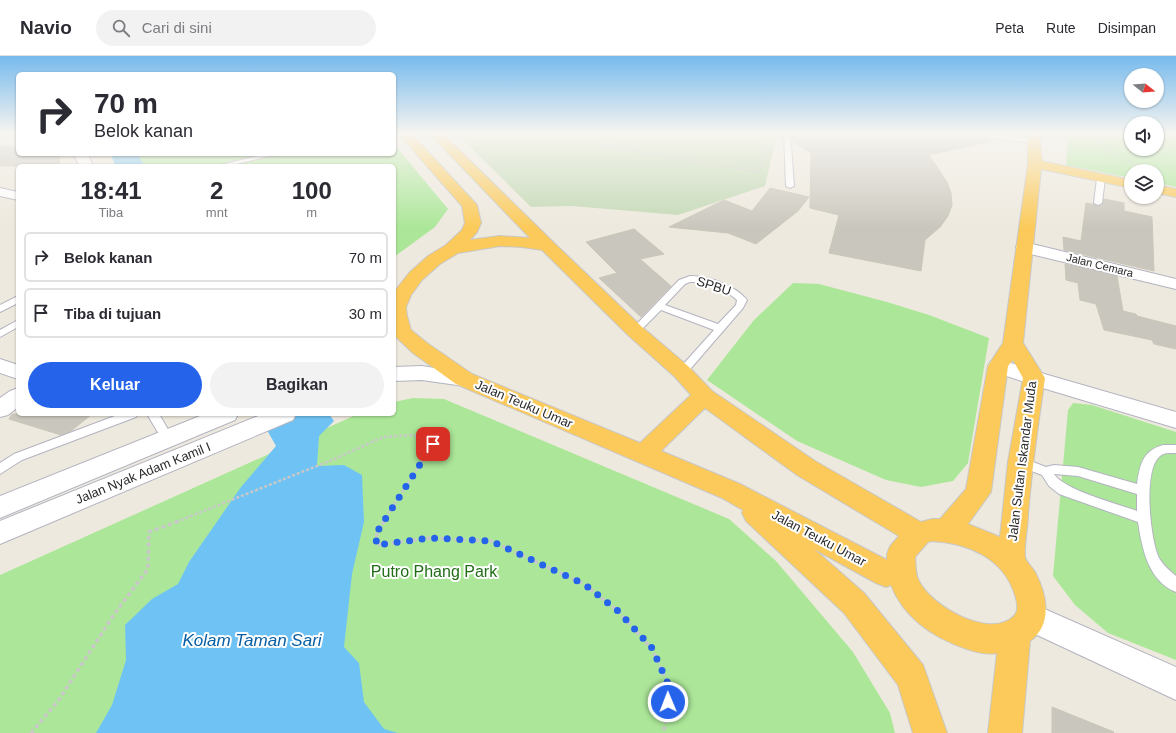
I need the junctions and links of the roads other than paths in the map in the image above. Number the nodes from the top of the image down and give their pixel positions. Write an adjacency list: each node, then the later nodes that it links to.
1 (1035, 164): 15 (highway)
2 (433, 165): 16 (highway, Jalan Teuku Umar)
3 (466, 165): 14 (highway)
4 (789, 165): 8 (lane)
5 (1038, 165): 6 (highway)
6 (1101, 178): 7 (highway); 13 (lane)
7 (1124, 183)
8 (790, 186)
9 (1164, 190): 11 (highway)
10 (0, 192): 12 (street)
11 (1176, 193)
12 (16, 196)
13 (1098, 203)
14 (546, 246): 16 (highway); 23 (highway)
15 (1024, 247): 17 (street, Jalan Cemara); 26 (highway)
16 (452, 249): 25 (highway, Jalan Teuku Umar)
17 (1176, 284)
18 (16, 300): 20 (lane)
19 (660, 306): 22 (lane); 22 (lane, SPBU); 23 (lane, SPBU)
20 (0, 309)
21 (16, 324): 24 (lane)
22 (718, 328): 30 (lane, SPBU)
23 (635, 331): 30 (highway)
24 (0, 334)
25 (398, 335): 33 (highway, Jalan Teuku Umar)
26 (1013, 343): 28 (highway); 32 (highway, Jalan Sultan Iskandar Muda)
27 (0, 366): 29 (street)
28 (998, 366): 32 (street); 52 (highway)
29 (16, 371)
30 (682, 372): 34 (highway)
31 (396, 374): 33 (street)
32 (1034, 378): 41 (street); 45 (highway, Jalan Sultan Iskandar Muda)
33 (464, 379): 44 (highway, Jalan Teuku Umar)
34 (704, 396): 44 (highway); 54 (highway)
35 (16, 397): 36 (street)
36 (0, 409)
37 (127, 416): 46 (lane)
38 (153, 416): 42 (lane)
39 (215, 416): 42 (street, Jalan Nyak Adam Kamil I)
40 (280, 416): 50 (street, Jalan Nyak Adam Kamil I)
41 (1176, 420)
42 (167, 438): 50 (street, Jalan Nyak Adam Kamil I)
43 (1176, 449): 49 (lane)
44 (643, 454): 48 (highway, Jalan Teuku Umar)
45 (1020, 462): 47 (lane); 55 (highway, Jalan Sultan Iskandar Muda)
46 (0, 469)
47 (1046, 472): 49 (lane); 51 (lane)
48 (730, 491): 56 (highway, Jalan Teuku Umar); 60 (highway)
49 (1142, 491): 51 (lane)
50 (11, 505): 53 (street, Jalan Nyak Adam Kamil I)
51 (1144, 519): 57 (lane)
52 (947, 530): 54 (highway); 55 (highway)
53 (0, 533)
54 (919, 534): 58 (highway)
55 (1011, 561): 58 (highway)
56 (886, 574)
57 (1176, 585)
58 (1023, 625): 59 (street); 61 (highway)
59 (1176, 684)
60 (930, 733)
61 (1005, 733)

